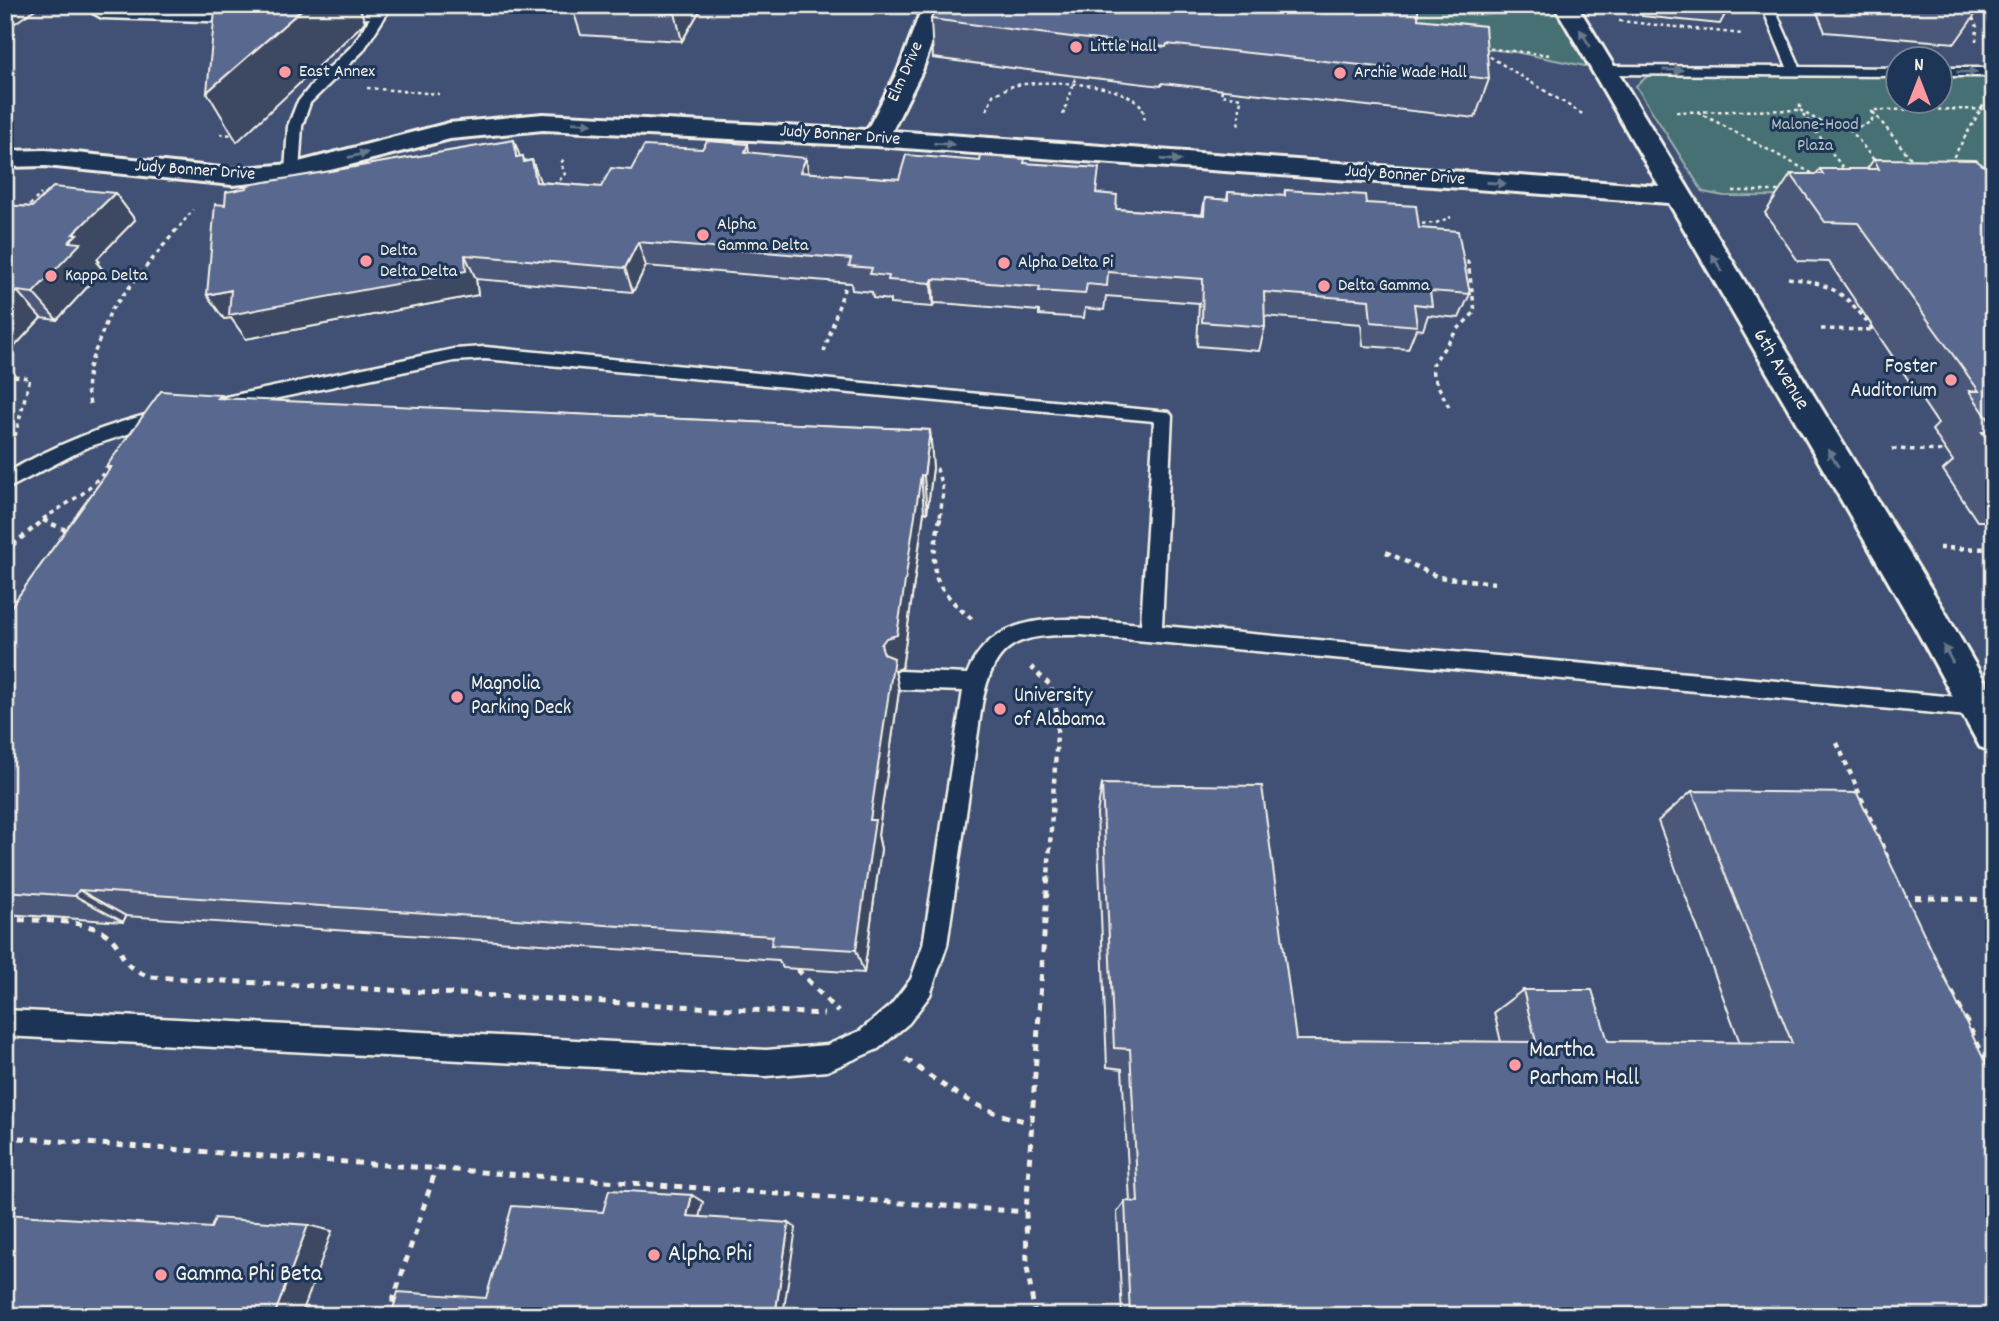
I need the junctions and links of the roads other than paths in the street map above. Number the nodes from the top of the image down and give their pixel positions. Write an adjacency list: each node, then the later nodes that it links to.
1 (85, 5): 6 (lane)
2 (934, 5): 13 (street, Elm Drive)
3 (1565, 5): 8 (street, 6th Avenue, one-way to 3)
4 (383, 10): 7 (lane); 15 (lane)
5 (1771, 14): 9 (lane)
6 (261, 18)
7 (313, 19)
8 (1605, 70): 9 (lane, one-way to 9); 16 (street, 6th Avenue)
9 (1795, 71): 10 (lane)
10 (1884, 72)
11 (1954, 72): 12 (lane, one-way to 12)
12 (1994, 72)
13 (876, 138): 15 (street, Judy Bonner Drive, one-way to 13); 16 (street, Judy Bonner Drive, one-way to 16)
14 (5, 159): 15 (street, Judy Bonner Drive)
15 (292, 172)
16 (1679, 197): 21 (street, 6th Avenue, one-way to 16)
17 (5, 483): 18 (lane)
18 (1151, 633): 20 (lane); 21 (lane)
19 (900, 680): 20 (lane)
20 (976, 683): 22 (lane)
21 (1986, 722)
22 (5, 1024)

